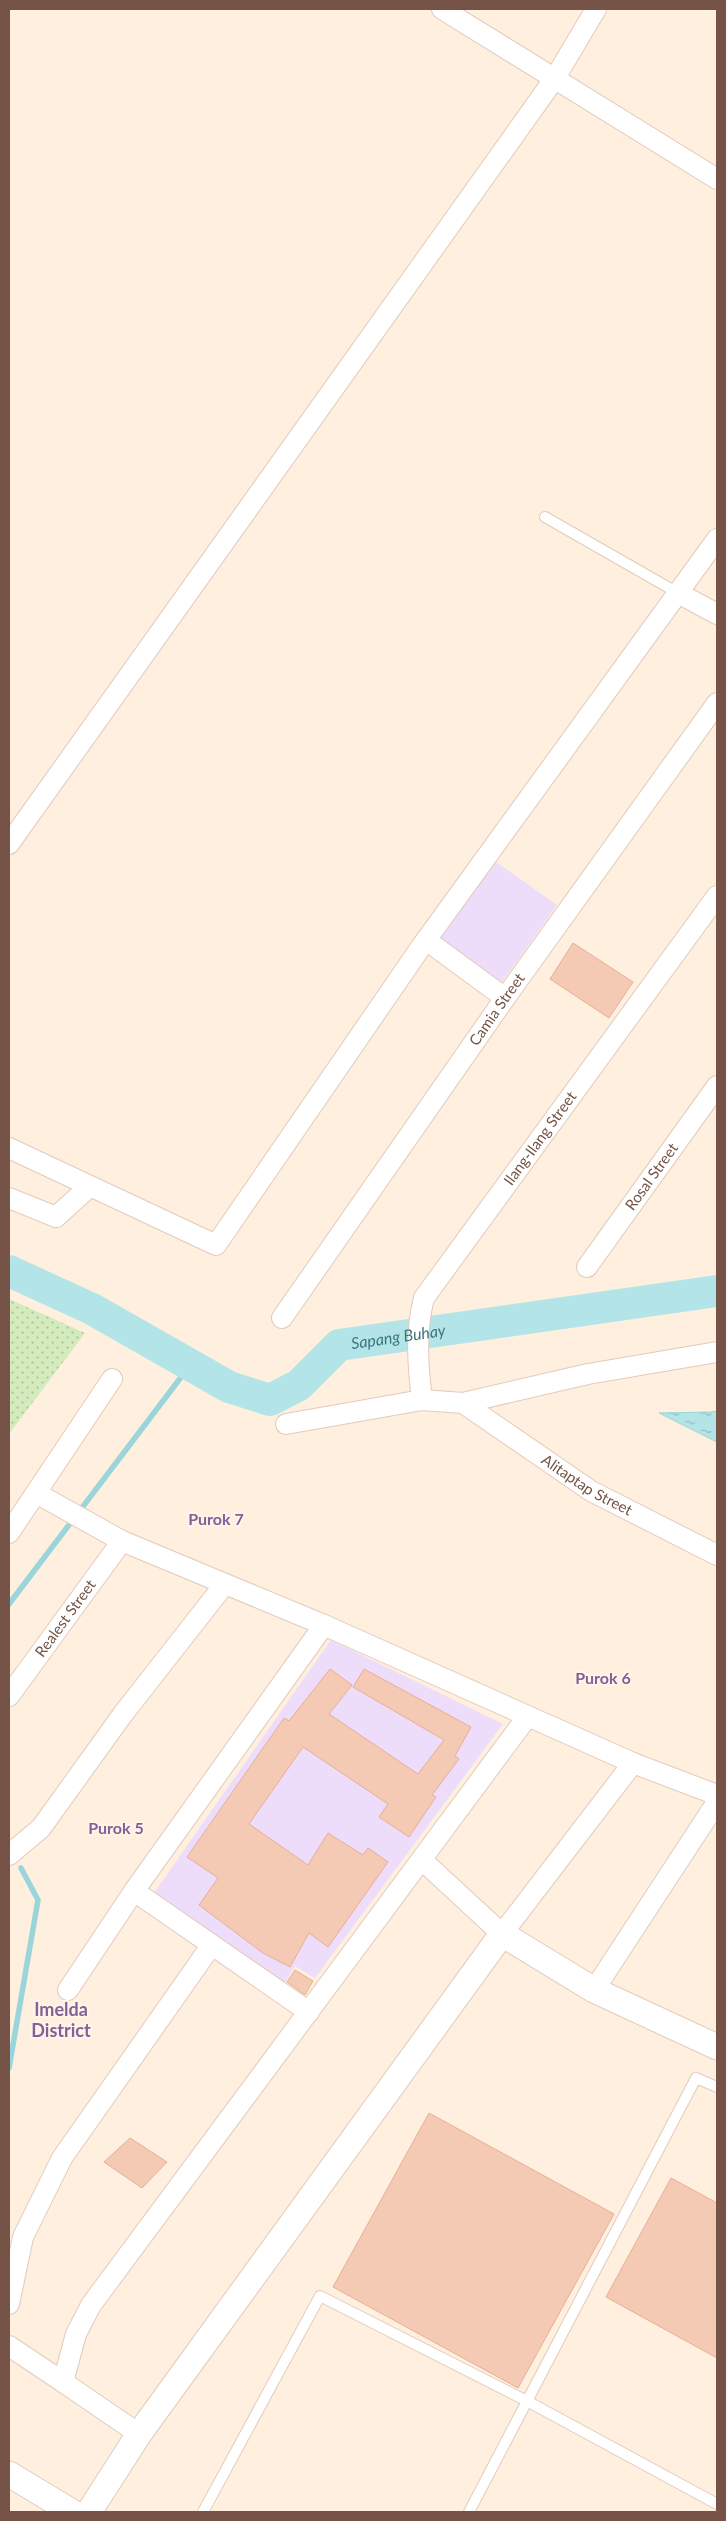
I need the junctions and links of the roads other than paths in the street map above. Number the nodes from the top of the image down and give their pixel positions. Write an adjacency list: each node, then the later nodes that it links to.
1 (442, 9): 3 (street)
2 (596, 9): 3 (street)
3 (555, 78): 4 (street); 10 (street)
4 (717, 179)
5 (545, 517): 7 (lane)
6 (717, 539): 7 (street)
7 (678, 593): 8 (street); 12 (street)
8 (717, 614)
9 (717, 703): 13 (street, Camia Street)
10 (9, 844)
11 (717, 896): 22 (street, Ilang-Ilang Street)
12 (426, 940): 13 (street); 16 (street)
13 (505, 998): 19 (street, Camia Street)
14 (717, 1086): 18 (street, Rosal Street)
15 (9, 1148): 16 (street)
16 (89, 1187): 17 (street)
17 (9, 1198)
18 (587, 1267)
19 (282, 1318)
20 (717, 1352): 23 (street)
21 (112, 1379): 25 (street)
22 (422, 1400): 23 (street); 24 (street)
23 (463, 1403): 28 (street, Alitaptap Street)
24 (286, 1424)
25 (36, 1493): 26 (street); 27 (street)
26 (9, 1533)
27 (122, 1541): 29 (street); 31 (street, Realest Street)
28 (717, 1555)
29 (224, 1584): 30 (street); 36 (street)
30 (324, 1625): 32 (street); 38 (street)
31 (9, 1696)
32 (527, 1717): 33 (street); 37 (street)
33 (633, 1763): 34 (street); 39 (street)
34 (717, 1795)
35 (717, 1802): 42 (street)
36 (9, 1855)
37 (422, 1860): 39 (street); 43 (street)
38 (134, 1891): 40 (street); 41 (street)
39 (502, 1934): 42 (street); 50 (street)
40 (211, 1946): 43 (street); 46 (street)
41 (68, 1990)
42 (594, 1990): 44 (street)
43 (309, 2012): 48 (street)
44 (717, 2047)
45 (717, 2087): 49 (lane)
46 (9, 2304)
47 (9, 2346): 48 (street)
48 (63, 2382): 50 (street)
49 (527, 2401): 52 (lane); 55 (lane); 56 (lane)
50 (139, 2434): 54 (street)
51 (9, 2474): 53 (street)
52 (717, 2504)
53 (72, 2512)
54 (89, 2512)
55 (203, 2512)
56 (469, 2512)

